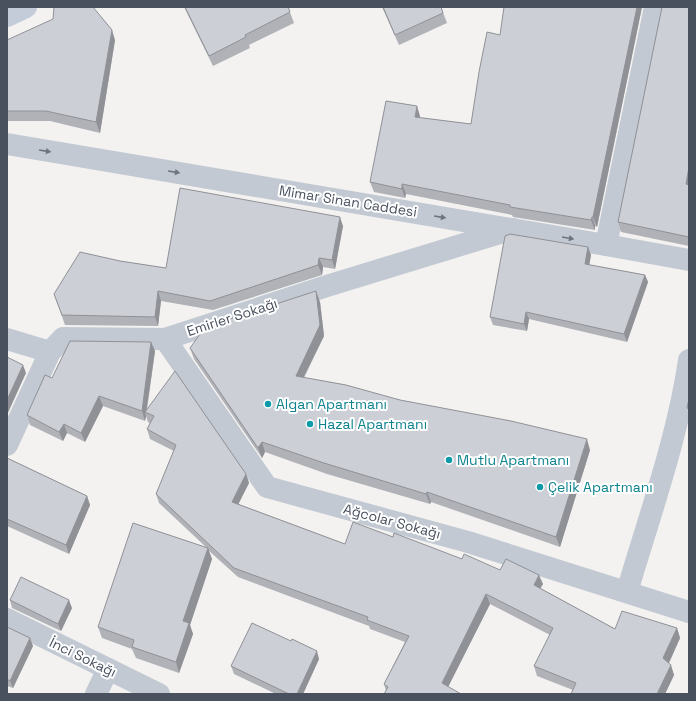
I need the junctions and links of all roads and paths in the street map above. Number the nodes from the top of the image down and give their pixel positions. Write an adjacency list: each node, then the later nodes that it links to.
1 (26, 7): 3 (main road)
2 (655, 7): 6 (street)
3 (7, 16)
4 (7, 144): 5 (street, Mimar Sinan Caddesi, one-way to 5)
5 (513, 229): 6 (street, Mimar Sinan Caddesi, one-way to 6); 9 (street, Emirler Sokağı)
6 (606, 245): 7 (street, Mimar Sinan Caddesi)
7 (689, 260)
8 (7, 339): 10 (street)
9 (165, 339): 10 (street, Emirler Sokağı); 13 (street, Ağcolar Sokağı)
10 (50, 352): 12 (street, Emirler Sokağı)
11 (689, 360): 13 (street)
12 (7, 445)
13 (627, 592): 14 (street, Ağcolar Sokağı)
14 (689, 612)
15 (7, 619): 16 (street, İnci Sokağı)
16 (108, 669): 17 (street); 18 (street, İnci Sokağı)
17 (96, 694)
18 (159, 694)

